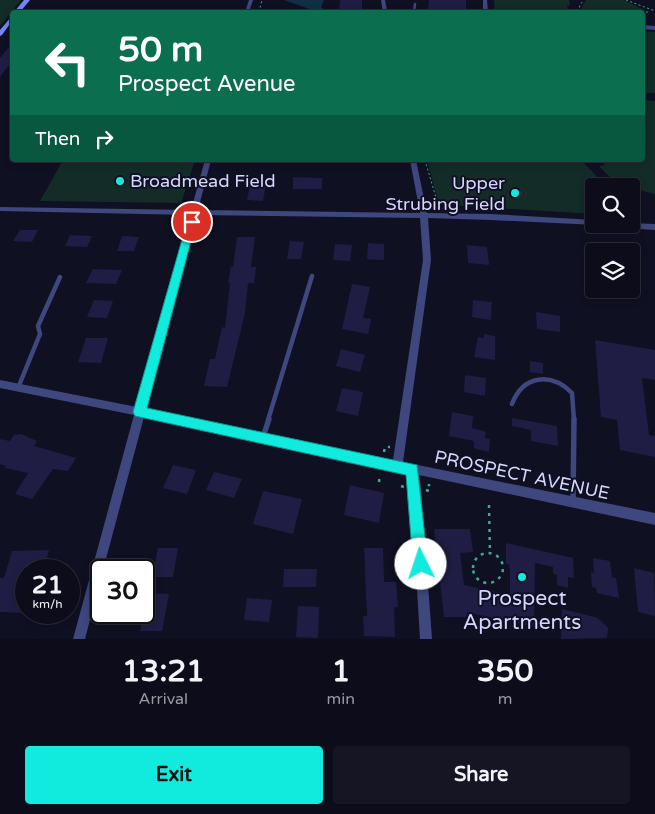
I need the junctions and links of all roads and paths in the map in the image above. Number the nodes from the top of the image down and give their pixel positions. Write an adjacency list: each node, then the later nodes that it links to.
1 (27, 0): 6 (street)
2 (626, 0): 5 (path)
3 (632, 0): 5 (path)
4 (415, 4): 7 (lane)
5 (633, 4): 8 (path)
6 (19, 10)
7 (414, 10)
8 (650, 11): 9 (path); 10 (path)
9 (655, 11)
10 (645, 13)
11 (10, 21): 12 (street)
12 (0, 34)
13 (207, 162): 18 (street)
14 (413, 162): 19 (street)
15 (426, 162): 16 (path)
16 (439, 208)
17 (0, 209): 18 (street)
18 (194, 213): 19 (street); 28 (street)
19 (424, 217): 20 (street); 32 (street)
20 (585, 222)
21 (640, 226): 22 (street)
22 (655, 227)
23 (312, 276): 29 (lane)
24 (60, 277): 26 (lane)
25 (0, 384): 26 (street, PROSPECT AVENUE)
26 (18, 388): 28 (street, PROSPECT AVENUE)
27 (512, 404): 38 (lane)
28 (140, 412): 29 (street, PROSPECT AVENUE); 42 (street)
29 (263, 437): 32 (street, PROSPECT AVENUE)
30 (390, 447): 31 (path)
31 (384, 455)
32 (398, 466): 33 (street, PROSPECT AVENUE)
33 (412, 470): 38 (street, PROSPECT AVENUE); 43 (street)
34 (380, 474): 35 (path)
35 (379, 482)
36 (429, 484): 37 (path)
37 (429, 491)
38 (573, 502): 40 (street, PROSPECT AVENUE)
39 (489, 505): 41 (path)
40 (655, 519)
41 (490, 554): 41 (path)
42 (79, 639)
43 (426, 639)

